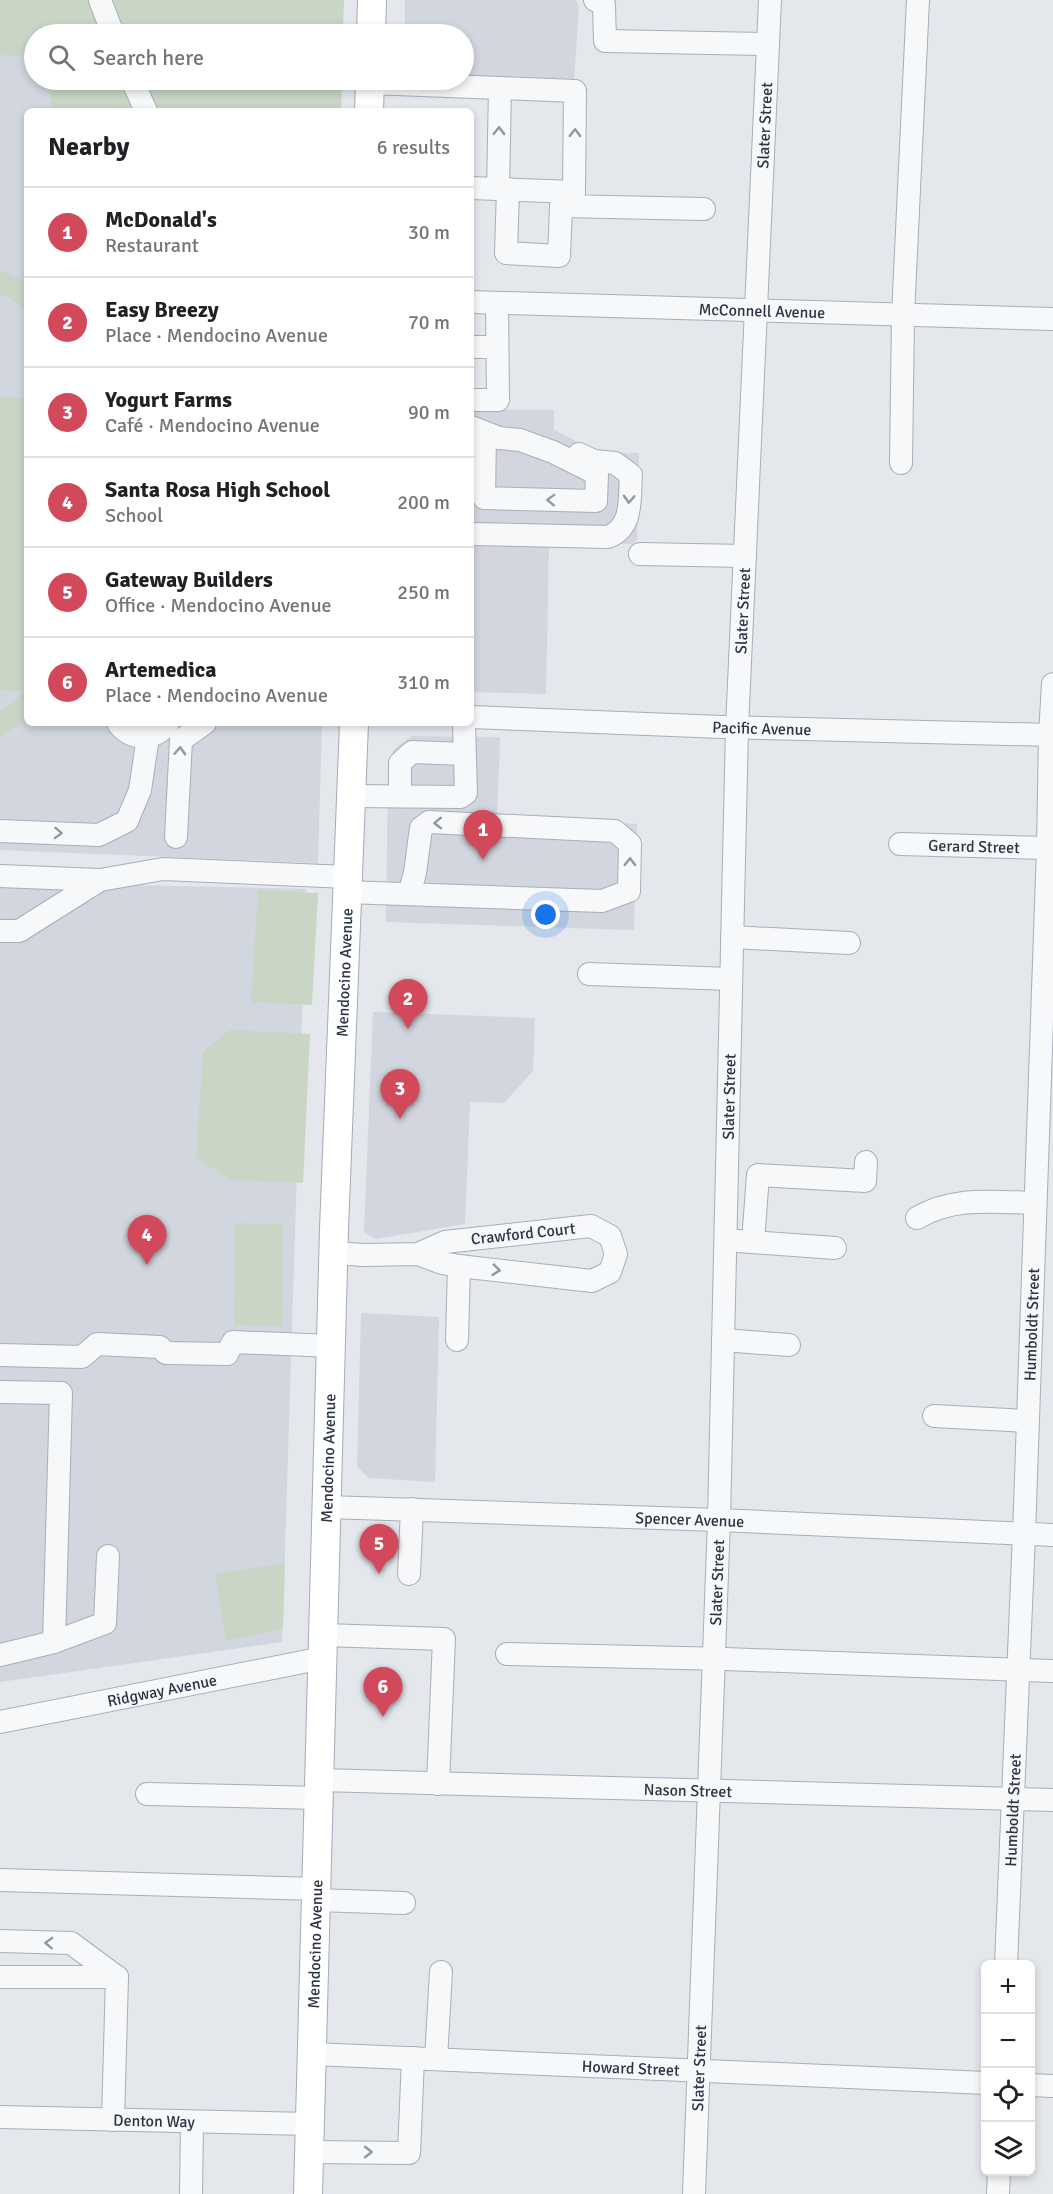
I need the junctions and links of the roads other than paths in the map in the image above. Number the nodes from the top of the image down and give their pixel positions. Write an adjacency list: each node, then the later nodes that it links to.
1 (100, 0): 6 (street)
2 (372, 0): 7 (main road)
3 (595, 0): 8 (street)
4 (770, 0): 8 (street, Slater Street)
5 (918, 0): 22 (street)
6 (109, 24)
7 (371, 24)
8 (768, 44): 21 (street, Slater Street)
9 (474, 87): 10 (street)
10 (500, 88): 16 (street, one-way to 10); 17 (street, one-way to 10)
11 (137, 90): 13 (street)
12 (370, 90): 14 (main road)
13 (145, 108)
14 (369, 108)
15 (474, 188): 16 (street)
16 (503, 189): 17 (street); 17 (street)
17 (568, 199): 18 (street)
18 (704, 209)
19 (474, 302): 20 (street, McConnell Avenue)
20 (496, 303): 21 (street, McConnell Avenue); 25 (street)
21 (757, 311): 22 (street, McConnell Avenue); 32 (street, Slater Street)
22 (903, 315): 23 (street, McConnell Avenue); 29 (street)
23 (1053, 319)
24 (474, 347): 25 (street)
25 (497, 347): 26 (street)
26 (474, 400)
27 (478, 430): 28 (street); 28 (street, one-way to 27)
28 (520, 440): 30 (street, one-way to 30)
29 (901, 464)
30 (474, 534)
31 (640, 554): 32 (street)
32 (745, 556): 40 (street, Slater Street)
33 (1053, 684): 41 (street, Humboldt Street)
34 (474, 717): 40 (street, Pacific Avenue)
35 (121, 726): 42 (street)
36 (165, 726): 42 (street)
37 (201, 726): 45 (street, one-way to 37)
38 (354, 726): 46 (main road, Mendocino Avenue)
39 (464, 726): 43 (street)
40 (736, 728): 41 (street, Pacific Avenue); 57 (street, Slater Street)
41 (1051, 735): 51 (street, Humboldt Street)
42 (148, 738): 44 (street)
43 (464, 754): 47 (street); 47 (street)
44 (140, 790): 45 (street); 48 (street, one-way to 44)
45 (178, 791): 49 (street)
46 (351, 796): 47 (street); 54 (main road, Mendocino Avenue)
47 (400, 796)
48 (0, 831)
49 (176, 837)
50 (900, 844): 51 (street, Gerard Street)
51 (1048, 848): 62 (street, Humboldt Street)
52 (0, 876): 53 (street)
53 (100, 880): 54 (street); 56 (street)
54 (347, 885): 55 (street); 67 (main road, Mendocino Avenue)
55 (409, 894): 55 (street, one-way to 55)
56 (0, 930)
57 (732, 937): 58 (street); 60 (street, Slater Street)
58 (849, 943)
59 (589, 974): 60 (street)
60 (731, 979): 64 (street, Slater Street)
61 (866, 1162): 65 (street)
62 (1035, 1203): 63 (street); 77 (street, Humboldt Street)
63 (917, 1218)
64 (725, 1240): 65 (street); 71 (street, Slater Street)
65 (753, 1242): 66 (street)
66 (835, 1248)
67 (334, 1253): 68 (street, Crawford Court); 73 (main road, Mendocino Avenue)
68 (418, 1254): 69 (street, Crawford Court); 69 (street, Crawford Court, one-way to 68)
69 (459, 1266): 70 (street)
70 (457, 1340)
71 (723, 1340): 72 (street); 80 (street, Slater Street)
72 (789, 1345)
73 (332, 1346): 74 (street); 78 (main road, Mendocino Avenue)
74 (0, 1355)
75 (0, 1392): 85 (street)
76 (934, 1416): 77 (street)
77 (1027, 1421): 81 (street, Humboldt Street)
78 (327, 1507): 79 (street, Spencer Avenue); 86 (main road, Mendocino Avenue)
79 (412, 1509): 80 (street, Spencer Avenue); 84 (street)
80 (718, 1520): 81 (street, Spencer Avenue); 89 (street, Slater Street)
81 (1024, 1534): 82 (street, Spencer Avenue); 90 (street, Humboldt Street)
82 (1053, 1535)
83 (108, 1556): 85 (street)
84 (409, 1574)
85 (54, 1642): 88 (street)
86 (324, 1646): 92 (street, Ridgway Avenue); 93 (street, Ridgway Avenue); 94 (main road, Mendocino Avenue)
87 (507, 1654): 89 (street)
88 (0, 1655)
89 (713, 1659): 90 (street); 95 (street, Slater Street)
90 (1018, 1670): 91 (street); 97 (street, Humboldt Street)
91 (1053, 1671)
92 (0, 1722)
93 (438, 1784): 94 (street, Nason Street); 95 (street, Nason Street)
94 (320, 1789): 96 (street, Nason Street); 100 (main road, Mendocino Avenue)
95 (709, 1791): 97 (street, Nason Street); 110 (street, Slater Street)
96 (147, 1794)
97 (1013, 1799): 98 (street, Nason Street); 103 (street, Humboldt Street)
98 (1053, 1800)
99 (0, 1880): 100 (street)
100 (317, 1895): 101 (street); 107 (main road, Mendocino Avenue)
101 (404, 1903)
102 (0, 1941): 106 (street, one-way to 102)
103 (1006, 1960)
104 (441, 1972): 109 (street)
105 (0, 1977): 106 (street)
106 (117, 1977): 115 (street)
107 (313, 2054): 108 (street, Howard Street); 117 (main road, Mendocino Avenue)
108 (413, 2058): 109 (street, Howard Street); 117 (street, Denton Way, one-way to 108)
109 (436, 2059): 110 (street, Howard Street)
110 (699, 2072): 111 (street, Howard Street); 121 (street, Slater Street)
111 (981, 2083)
112 (1035, 2085): 113 (street)
113 (1053, 2086)
114 (0, 2117): 115 (street, Denton Way)
115 (113, 2120): 116 (street, Denton Way)
116 (192, 2123): 117 (street, Denton Way); 119 (street)
117 (310, 2138): 120 (main road, Mendocino Avenue)
118 (999, 2176): 122 (street)
119 (191, 2194)
120 (308, 2194)
121 (694, 2194)
122 (999, 2194)

